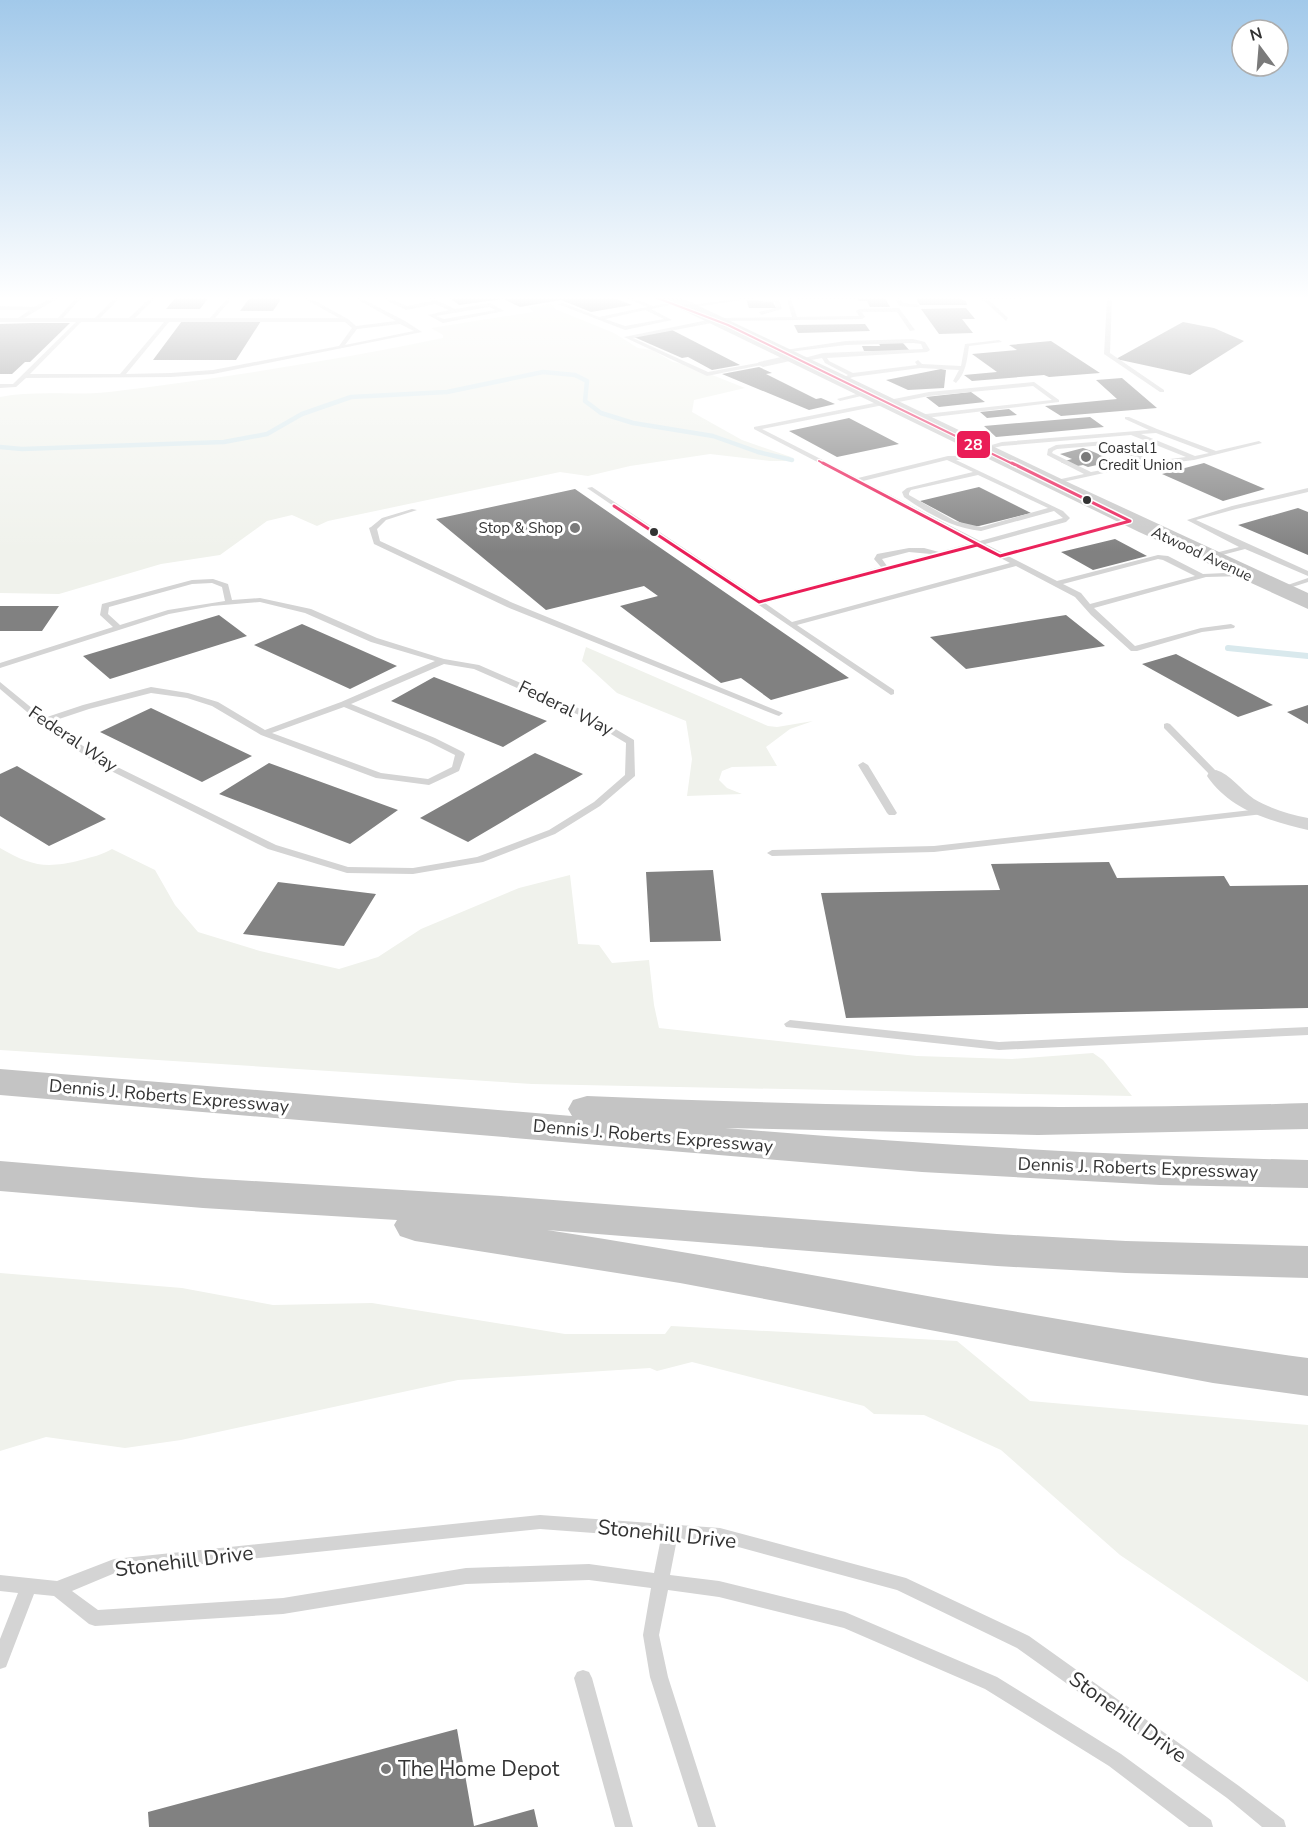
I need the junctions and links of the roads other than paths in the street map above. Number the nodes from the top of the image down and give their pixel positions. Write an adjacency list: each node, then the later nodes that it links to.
1 (19, 381): 4 (lane)
2 (852, 381): 6 (main road, Atwood Avenue)
3 (1148, 381): 5 (lane)
4 (0, 386)
5 (1162, 391)
6 (868, 393): 7 (lane); 8 (main road, Atwood Avenue)
7 (840, 399)
8 (886, 402): 9 (main road, Atwood Avenue); 9 (lane); 21 (lane)
9 (917, 417): 14 (main road, Atwood Avenue)
10 (1127, 418): 11 (lane)
11 (1157, 431): 12 (lane); 15 (lane)
12 (1132, 433): 14 (lane); 17 (lane)
13 (1259, 443): 15 (lane)
14 (986, 449): 16 (lane); 16 (lane); 22 (main road, Atwood Avenue)
15 (1216, 453): 17 (lane)
16 (948, 458): 19 (lane); 21 (lane)
17 (1194, 459): 18 (lane)
18 (1153, 464): 20 (lane); 20 (lane)
19 (978, 473): 25 (lane); 25 (lane)
20 (1090, 474): 22 (lane)
21 (855, 481): 28 (lane)
22 (1054, 482): 27 (main road, Atwood Avenue)
23 (590, 488): 40 (lane)
24 (1308, 490): 29 (lane)
25 (1054, 509): 28 (lane)
26 (414, 510): 51 (lane)
27 (1130, 521): 31 (lane); 34 (main road, Atwood Avenue)
28 (977, 545): 30 (lane); 31 (lane)
29 (1246, 547): 34 (lane); 35 (lane)
30 (939, 554): 33 (lane); 33 (lane)
31 (1000, 556): 32 (lane)
32 (1014, 564): 37 (lane); 43 (lane)
33 (886, 569): 40 (lane)
34 (1218, 569): 37 (lane); 38 (main road, Atwood Avenue); 42 (lane)
35 (1308, 574)
36 (1308, 580): 38 (lane)
37 (1055, 584): 42 (lane)
38 (1279, 589): 41 (main road, Atwood Avenue)
39 (229, 602): 45 (lane, Federal Way); 45 (lane); 46 (lane, Federal Way)
40 (759, 602): 43 (lane)
41 (1308, 602)
42 (1088, 607): 44 (lane)
43 (792, 624): 49 (lane)
44 (1231, 626)
45 (119, 628): 47 (lane, Federal Way)
46 (443, 661): 50 (lane); 52 (lane, Federal Way)
47 (0, 666)
48 (0, 685): 52 (lane, Federal Way)
49 (891, 692)
50 (344, 704): 54 (lane); 54 (lane)
51 (779, 713)
52 (43, 721): 54 (lane)
53 (1167, 726): 56 (lane)
54 (264, 733)
55 (863, 765): 58 (lane)
56 (1216, 776): 57 (street)
57 (1260, 812): 59 (street); 60 (lane)
58 (892, 813)
59 (1308, 824)
60 (772, 853)
61 (790, 1024): 62 (lane)
62 (1308, 1031)
63 (0, 1082): 64 (highway, Dennis J. Roberts Expressway)
64 (73, 1088): 65 (highway); 66 (highway, Dennis J. Roberts Expressway)
65 (1308, 1116)
66 (1308, 1174)
67 (0, 1176): 68 (highway)
68 (203, 1193): 69 (highway); 70 (highway)
69 (1308, 1262)
70 (1308, 1377)
71 (670, 1532): 72 (lane); 75 (lane, Stonehill Drive); 81 (lane, Stonehill Drive)
72 (661, 1582): 75 (lane); 79 (lane); 80 (lane)
73 (0, 1583): 74 (lane, Stonehill Drive)
74 (29, 1586): 75 (lane, Stonehill Drive); 76 (lane)
75 (57, 1589)
76 (0, 1661)
77 (583, 1678): 78 (lane)
78 (624, 1827)
79 (707, 1827)
80 (1204, 1827)
81 (1277, 1827)

